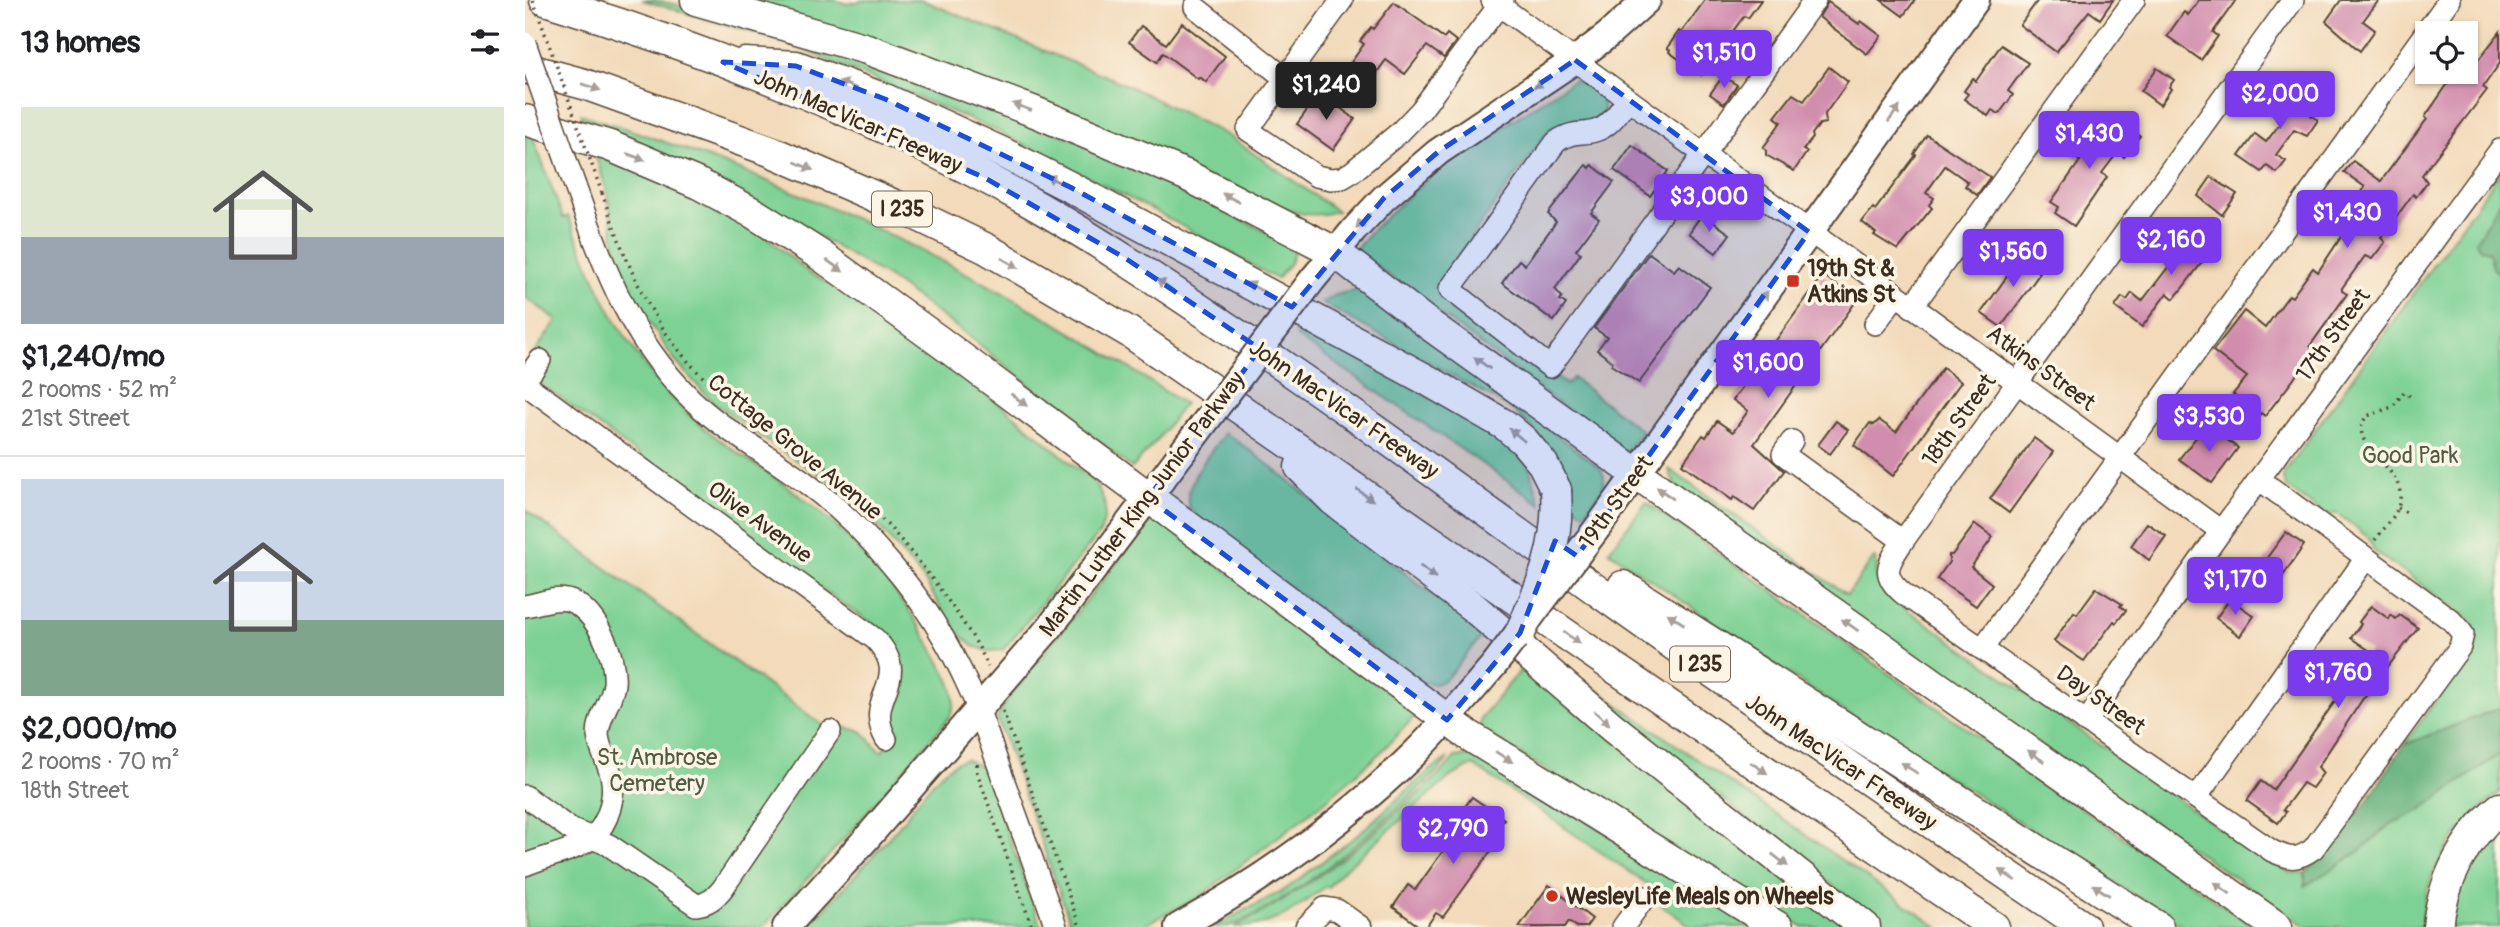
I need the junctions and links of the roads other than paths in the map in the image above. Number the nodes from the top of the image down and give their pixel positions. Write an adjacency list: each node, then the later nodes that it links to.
1 (545, 0): 14 (highway, John MacVicar Freeway / I 235)
2 (696, 0): 22 (highway, one-way to 2)
3 (1342, 0): 16 (street)
4 (1647, 0): 13 (main road, Martin Luther King Junior Parkway)
5 (1815, 0): 20 (street)
6 (1976, 0): 21 (main road, 19th Street, one-way to 6)
7 (2134, 0): 23 (street)
8 (2293, 0): 27 (street, 18th Street)
9 (2449, 0): 31 (street)
10 (1498, 2): 13 (street, Atkins Street); 16 (street)
11 (1195, 7): 16 (street)
12 (525, 43): 42 (street, Cottage Grove Avenue, bridge)
13 (1575, 60): 17 (street, Atkins Street); 22 (main road, Martin Luther King Junior Parkway, one-way to 22)
14 (723, 62): 28 (highway, John MacVicar Freeway / I 235, one-way to 14); 40 (highway, one-way to 14, bridge)
15 (525, 68): 29 (highway, I 235, one-way to 29)
16 (1286, 79)
17 (1627, 100): 20 (street, Atkins Street); 20 (street)
18 (525, 120): 34 (highway, one-way to 34)
19 (2500, 150): 33 (street, 17th Street)
20 (1702, 154): 21 (street, Atkins Street)
21 (1809, 232): 23 (street, Atkins Street); 32 (main road, 19th Street, one-way to 21)
22 (1335, 252): 32 (highway, one-way to 22); 34 (main road, Martin Luther King Junior Parkway, bridge)
23 (1904, 301): 24 (street); 27 (street, Atkins Street)
24 (1875, 324)
25 (540, 360): 26 (street)
26 (525, 383): 46 (street, Olive Avenue)
27 (2018, 384): 31 (street, Atkins Street); 36 (street, 18th Street)
28 (1323, 392): 62 (highway, John MacVicar Freeway / I 235, one-way to 28); 63 (highway, one-way to 28)
29 (1248, 414): 60 (highway, one-way to 60); 61 (highway, I 235, one-way to 61)
30 (1792, 440): 36 (street)
31 (2120, 458): 35 (street, Atkins Street); 41 (street)
32 (1637, 474): 40 (main road, 19th Street, bridge); 64 (highway, one-way to 32)
33 (2260, 480): 35 (street, 17th Street); 37 (street)
34 (1148, 498): 42 (main road, Martin Luther King Junior Parkway); 43 (highway)
35 (2221, 531): 44 (street, 17th Street)
36 (1903, 541): 38 (street, 18th Street)
37 (2369, 551): 48 (street); 48 (street, Day Street)
38 (1888, 565): 41 (street, Day Street)
39 (525, 606): 50 (street)
40 (1520, 633): 43 (main road, 19th Street, bridge)
41 (1982, 649): 44 (street, Day Street)
42 (991, 709): 53 (main road, Martin Luther King Junior Parkway); 54 (street, Cottage Grove Avenue)
43 (1447, 720): 55 (main road, 19th Street); 59 (highway, one-way to 59)
44 (2086, 722): 48 (street, Day Street)
45 (830, 731): 50 (street)
46 (886, 739)
47 (525, 796): 50 (street)
48 (2196, 798)
49 (2500, 808): 65 (highway)
50 (592, 838): 51 (street)
51 (525, 865)
52 (1645, 897): 58 (street)
53 (786, 927)
54 (1056, 927)
55 (1178, 927)
56 (1306, 927): 57 (street)
57 (1361, 927)
58 (1623, 927)
59 (1778, 927)
60 (1865, 927)
61 (1994, 927)
62 (2084, 927)
63 (2158, 927)
64 (2277, 927)
65 (2438, 927)

